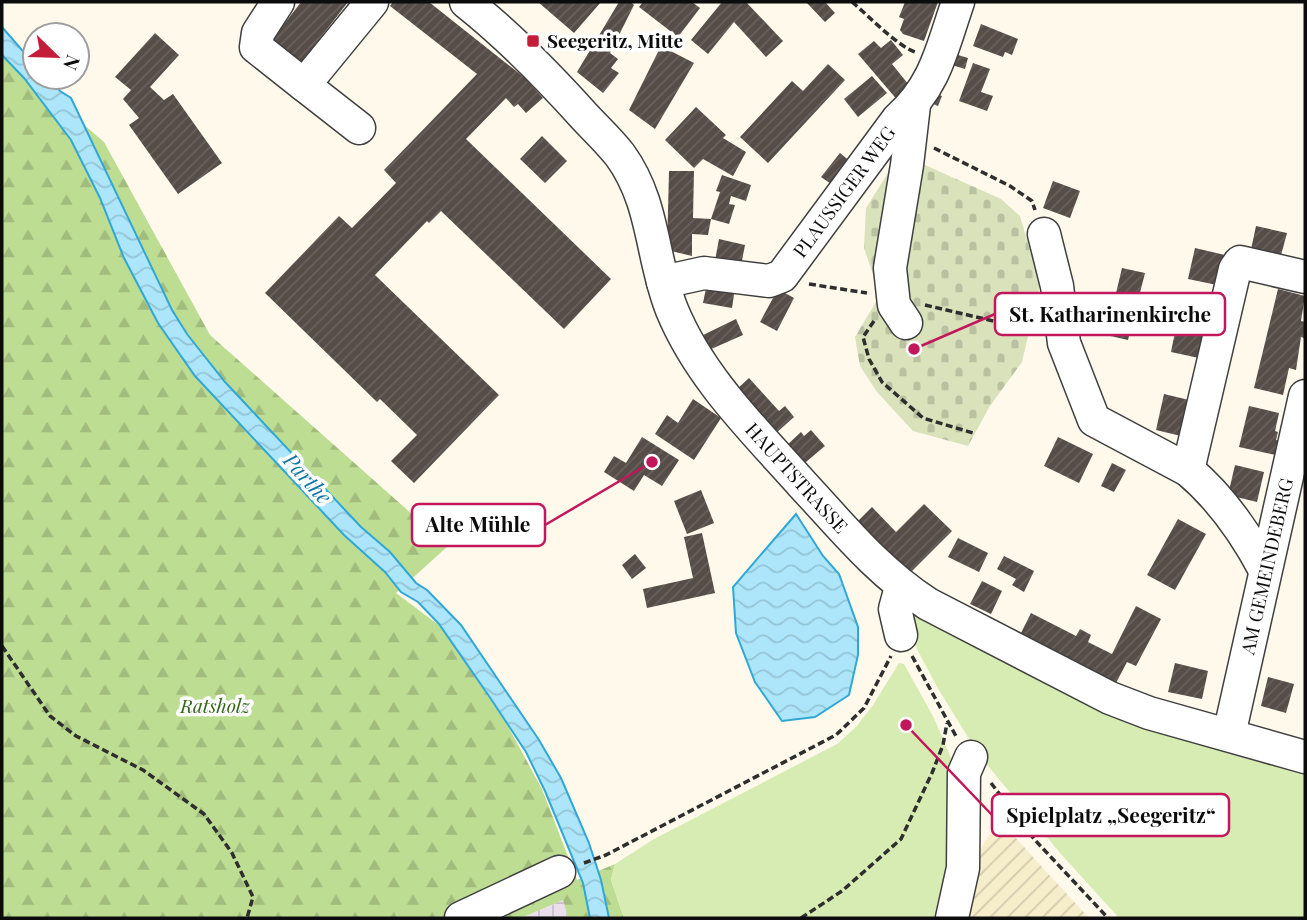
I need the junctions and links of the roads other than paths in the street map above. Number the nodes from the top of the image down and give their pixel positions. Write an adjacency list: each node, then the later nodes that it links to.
1 (278, 2): 5 (street)
2 (372, 2): 5 (street)
3 (466, 2): 10 (street, HAUPTSTRASSE)
4 (958, 2): 6 (street, PLAUSSIGER WEG)
5 (304, 85): 7 (street)
6 (914, 105): 10 (street, PLAUSSIGER WEG); 11 (street)
7 (359, 128)
8 (1044, 234): 13 (street)
9 (1305, 278): 13 (street)
10 (663, 282): 15 (street, HAUPTSTRASSE)
11 (889, 307)
12 (1305, 396): 14 (street, AM GEMEINDEBERG)
13 (1188, 470): 14 (street)
14 (1265, 570): 17 (street, AM GEMEINDEBERG)
15 (901, 587): 16 (street); 17 (street, HAUPTSTRASSE)
16 (901, 635)
17 (1229, 735): 19 (street, HAUPTSTRASSE)
18 (971, 757): 22 (street)
19 (1305, 757)
20 (559, 872): 21 (street)
21 (461, 918)
22 (952, 918)

